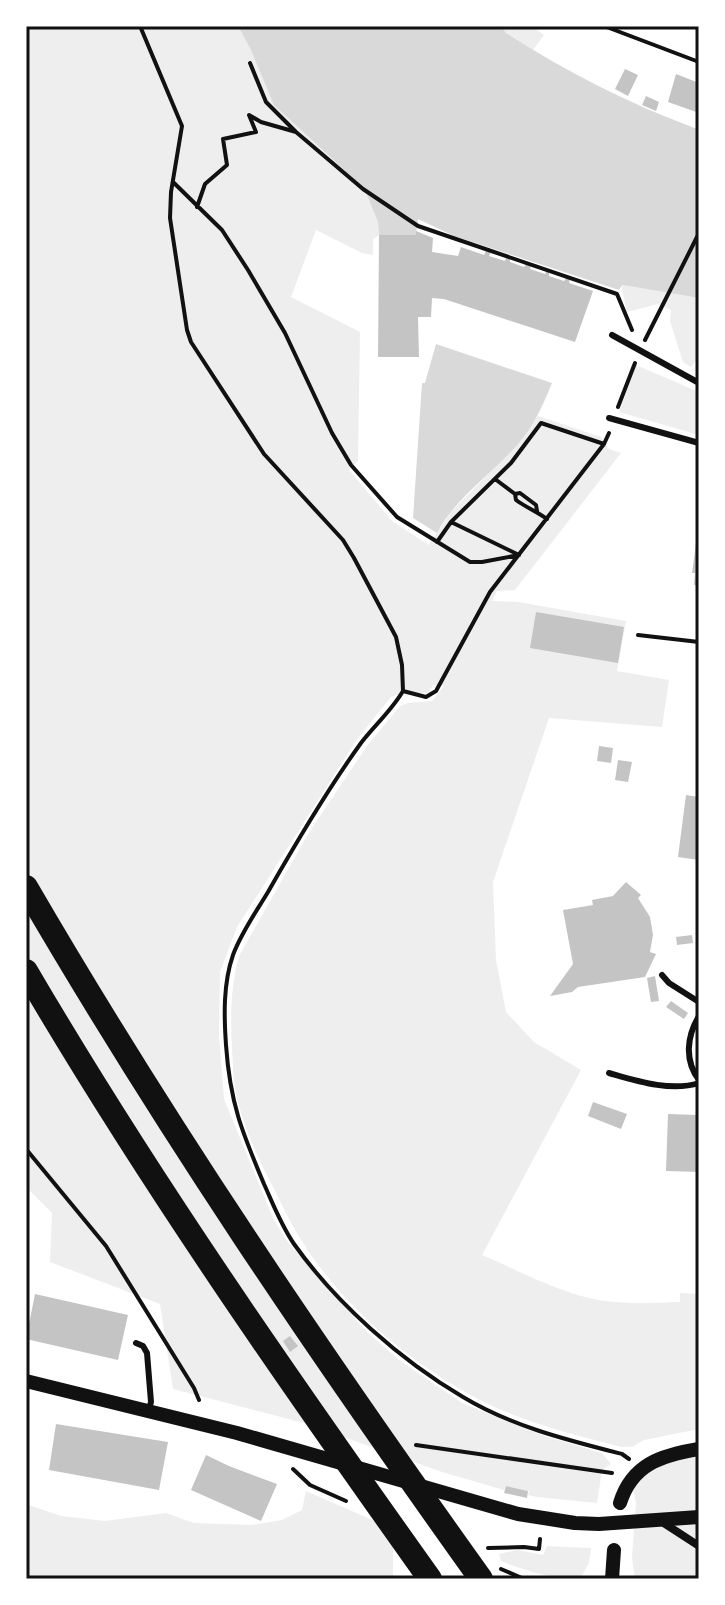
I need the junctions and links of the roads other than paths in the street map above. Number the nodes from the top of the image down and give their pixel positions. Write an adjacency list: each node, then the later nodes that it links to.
1 (612, 335): 2 (lane)
2 (699, 383)
3 (609, 418): 4 (lane)
4 (699, 443)
5 (26, 887): 22 (highway)
6 (26, 971): 21 (highway)
7 (662, 975): 8 (lane)
8 (699, 1002)
9 (699, 1016): 11 (lane)
10 (609, 1073): 11 (lane)
11 (699, 1081)
12 (136, 1343): 14 (lane)
13 (26, 1381): 14 (street)
14 (149, 1412): 18 (street)
15 (699, 1449): 16 (street)
16 (620, 1503)
17 (699, 1517): 18 (street)
18 (662, 1521): 19 (street)
19 (699, 1546)
20 (614, 1550): 23 (street)
21 (430, 1579)
22 (481, 1579)
23 (612, 1579)

